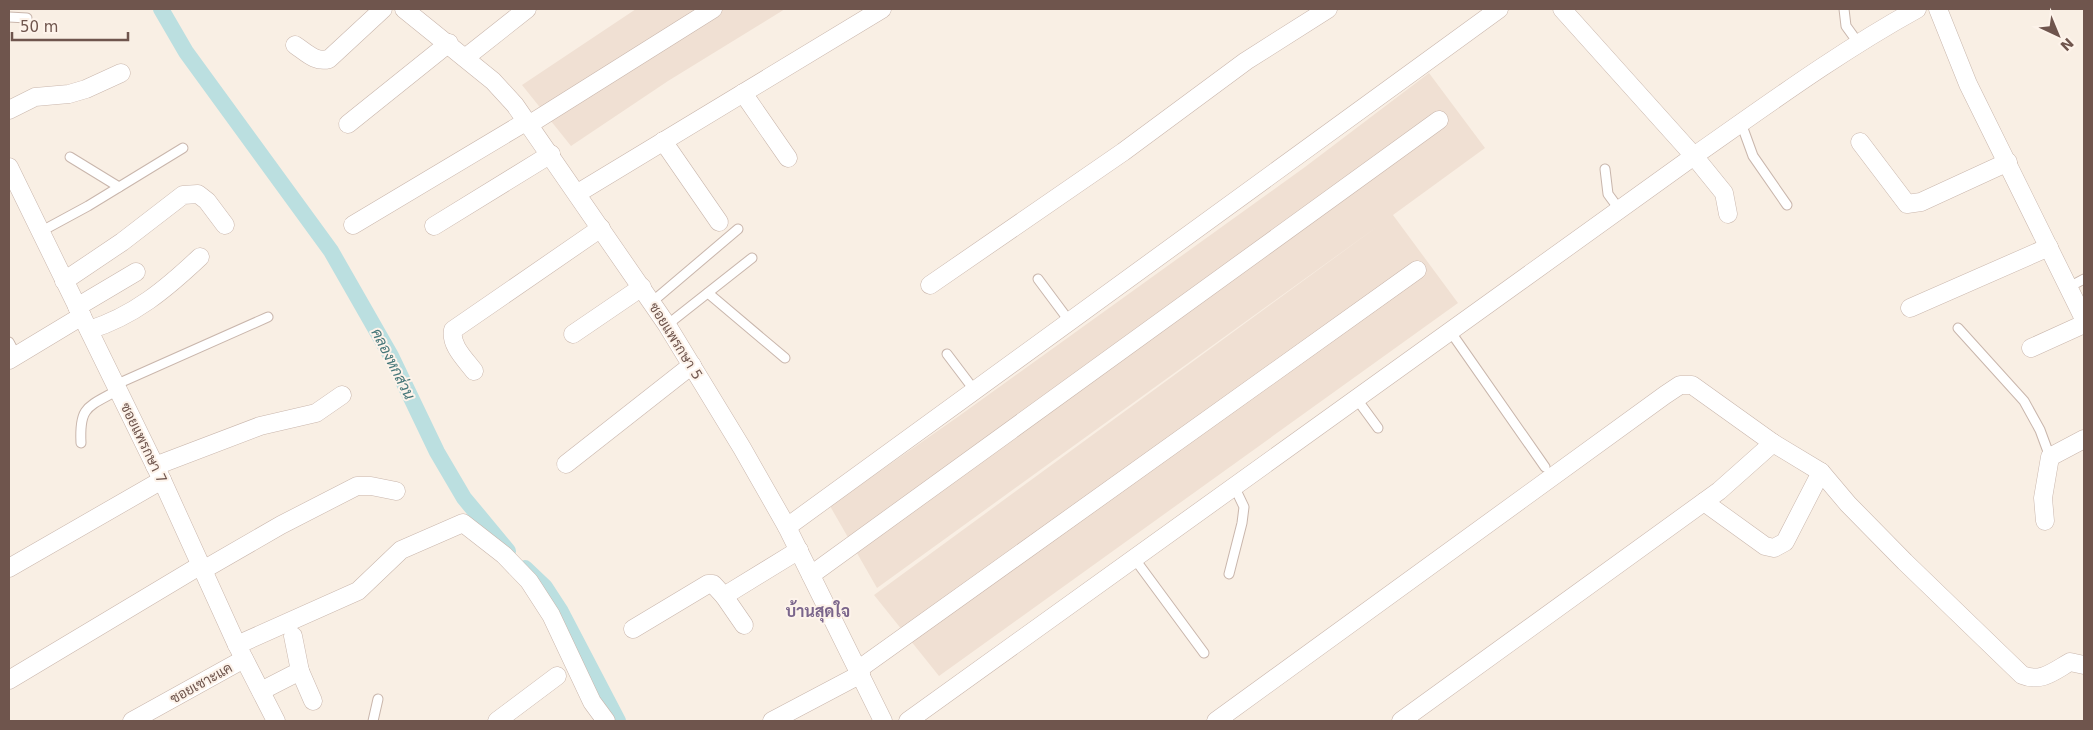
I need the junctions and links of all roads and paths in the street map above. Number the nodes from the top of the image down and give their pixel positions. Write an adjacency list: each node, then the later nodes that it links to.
1 (383, 9): 16 (street)
2 (404, 9): 14 (street, ซอยแพรกษา 5)
3 (527, 9): 17 (street)
4 (713, 9): 22 (street)
5 (882, 9): 19 (street)
6 (1328, 9): 55 (street)
7 (1499, 9): 63 (street)
8 (1562, 9): 29 (street)
9 (1844, 9): 15 (lane)
10 (1917, 9): 15 (street)
11 (1938, 9): 32 (street)
12 (9, 17): 13 (lane)
13 (27, 18)
14 (449, 44): 17 (street, ซอยแพรกษา 5); 24 (street)
15 (1859, 44): 23 (street)
16 (295, 45)
17 (466, 58): 22 (street, ซอยแพรกษา 5)
18 (121, 73): 20 (street)
19 (743, 93): 25 (street); 31 (street)
20 (9, 110)
21 (1439, 120): 98 (street)
22 (529, 123): 28 (street, ซอยแพรกษา 5); 42 (street)
23 (1741, 123): 29 (street); 37 (lane)
24 (348, 124)
25 (663, 141): 36 (street); 40 (street)
26 (1860, 142): 32 (street)
27 (183, 148): 35 (lane)
28 (551, 154): 36 (street, ซอยแพรกษา 5); 43 (street)
29 (1694, 156): 38 (street); 39 (street)
30 (70, 157): 35 (lane)
31 (788, 158)
32 (2008, 162): 47 (street)
33 (9, 167): 46 (street, ซอยแพรกษา 7)
34 (1605, 169): 38 (lane)
35 (119, 186): 46 (lane)
36 (578, 194): 44 (street, ซอยแพรกษา 5)
37 (1787, 205)
38 (1619, 210): 67 (street)
39 (1728, 214)
40 (719, 222)
41 (225, 225): 53 (street)
42 (353, 225)
43 (434, 226)
44 (601, 228): 56 (street, ซอยแพรกษา 5); 74 (street)
45 (738, 229): 58 (lane)
46 (40, 232): 53 (street, ซอยแพรกษา 7)
47 (2049, 247): 54 (street); 59 (street)
48 (200, 257): 61 (street)
49 (752, 258): 57 (lane)
50 (1417, 270): 107 (street)
51 (136, 272): 61 (street)
52 (1038, 279): 63 (lane)
53 (64, 280): 61 (street, ซอยแพรกษา 7)
54 (2076, 283): 62 (street)
55 (930, 285)
56 (642, 288): 58 (street, ซอยแพรกษา 5); 68 (street)
57 (708, 293): 65 (lane); 72 (lane)
58 (652, 302): 65 (street, ซอยแพรกษา 5)
59 (1910, 308)
60 (268, 317): 75 (lane)
61 (82, 318): 70 (street); 75 (street, ซอยแพรกษา 7)
62 (2084, 319)
63 (1070, 322): 76 (street)
64 (2084, 324): 69 (street)
65 (667, 325): 73 (street, ซอยแพรกษา 5)
66 (1958, 328): 83 (lane)
67 (1450, 331): 78 (street); 85 (lane)
68 (573, 334)
69 (2031, 348)
70 (11, 352)
71 (947, 354): 76 (lane)
72 (785, 358)
73 (692, 365): 84 (street); 92 (street, ซอยแพรกษา 5)
74 (474, 371)
75 (117, 388): 81 (lane); 87 (street, ซอยแพรกษา 7)
76 (975, 391): 92 (street)
77 (342, 395): 87 (street)
78 (1356, 398): 79 (lane); 88 (street)
79 (1378, 428)
80 (2084, 439): 83 (street)
81 (81, 443)
82 (1773, 443): 86 (street); 90 (street); 121 (street)
83 (2050, 457): 91 (street)
84 (566, 464)
85 (1545, 467)
86 (1821, 472): 90 (street); 105 (street)
87 (159, 473): 95 (street); 96 (street, ซอยแพรกษา 7)
88 (1234, 486): 94 (street); 97 (lane)
89 (396, 491): 96 (street)
90 (1704, 502): 122 (street)
91 (2045, 521)
92 (787, 527): 93 (street, ซอยแพรกษา 5)
93 (799, 550): 98 (street, ซอยแพรกษา 5); 99 (street)
94 (1134, 558): 104 (lane); 120 (street)
95 (9, 568)
96 (202, 568): 103 (street, ซอยแพรกษา 7); 109 (street)
97 (1229, 574)
98 (811, 575): 107 (street, ซอยแพรกษา 5)
99 (724, 596): 100 (street); 101 (street)
100 (744, 626)
101 (634, 629)
102 (293, 636): 106 (street)
103 (241, 652): 110 (street, ซอยแพรกษา 7); 113 (street, ซอยเซาะแค); 117 (street, ซอยเซาะแค)
104 (1204, 653)
105 (2084, 665)
106 (300, 671): 110 (street); 112 (street)
107 (860, 672): 118 (street); 119 (street, ซอยแพรกษา 5)
108 (557, 676): 116 (street)
109 (9, 680)
110 (261, 691): 114 (street, ซอยแพรกษา 7)
111 (378, 699): 115 (lane)
112 (313, 701)
113 (132, 721)
114 (276, 721)
115 (373, 721)
116 (497, 721)
117 (606, 721)
118 (772, 721)
119 (883, 721)
120 (908, 721)
121 (1216, 721)
122 (1401, 721)

